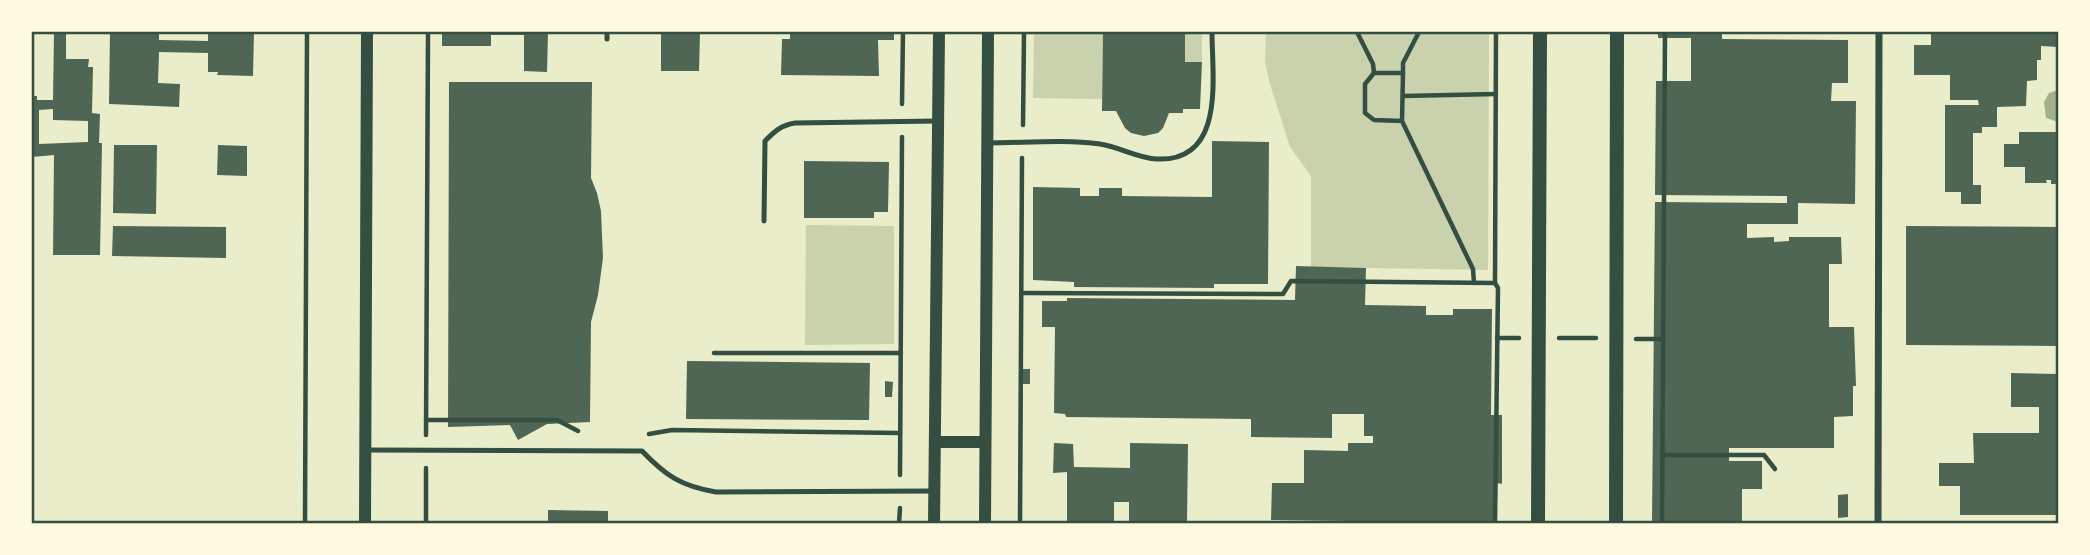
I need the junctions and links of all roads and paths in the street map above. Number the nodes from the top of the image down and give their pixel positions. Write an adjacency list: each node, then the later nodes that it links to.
1 (307, 32): 49 (path)
2 (367, 32): 43 (street)
3 (428, 32): 37 (path)
4 (607, 32): 17 (lane)
5 (903, 32): 22 (path)
6 (939, 32): 23 (street)
7 (988, 32): 25 (street)
8 (1024, 32): 26 (path)
9 (1212, 32): 26 (lane)
10 (1357, 32): 18 (path)
11 (1419, 32): 19 (path)
12 (1496, 32): 20 (path)
13 (1540, 32): 32 (main road)
14 (1617, 32): 33 (main road)
15 (1665, 32): 34 (path)
16 (1880, 32): 60 (street)
17 (607, 39)
18 (1374, 73): 19 (path); 24 (path)
19 (1403, 73): 21 (path)
20 (1496, 94): 21 (path); 28 (path)
21 (1403, 96): 24 (path)
22 (902, 121): 23 (lane); 27 (lane); 36 (path)
23 (938, 121): 41 (street)
24 (1402, 121): 29 (path)
25 (987, 143): 26 (lane); 42 (street)
26 (1023, 143): 30 (path)
27 (764, 221)
28 (1495, 282): 29 (path); 31 (path)
29 (1474, 283): 30 (path)
30 (1021, 293): 55 (path)
31 (1497, 338): 32 (path); 56 (path)
32 (1538, 338): 33 (path); 57 (main road)
33 (1616, 339): 34 (path); 58 (main road)
34 (1663, 339): 45 (path)
35 (714, 353): 36 (path)
36 (901, 353): 38 (path)
37 (426, 420): 39 (path); 44 (path)
38 (900, 433): 40 (path); 47 (path)
39 (587, 434)
40 (642, 434)
41 (935, 442): 42 (street); 48 (street)
42 (985, 442): 54 (street)
43 (365, 450): 44 (lane); 50 (street)
44 (426, 450): 47 (lane); 51 (path)
45 (1662, 455): 46 (path); 59 (path)
46 (1775, 470)
47 (900, 491): 48 (lane); 52 (path)
48 (934, 491): 53 (street)
49 (304, 523)
50 (365, 523)
51 (426, 523)
52 (900, 523)
53 (934, 523)
54 (985, 523)
55 (1020, 523)
56 (1495, 523)
57 (1538, 523)
58 (1616, 523)
59 (1662, 523)
60 (1878, 523)

